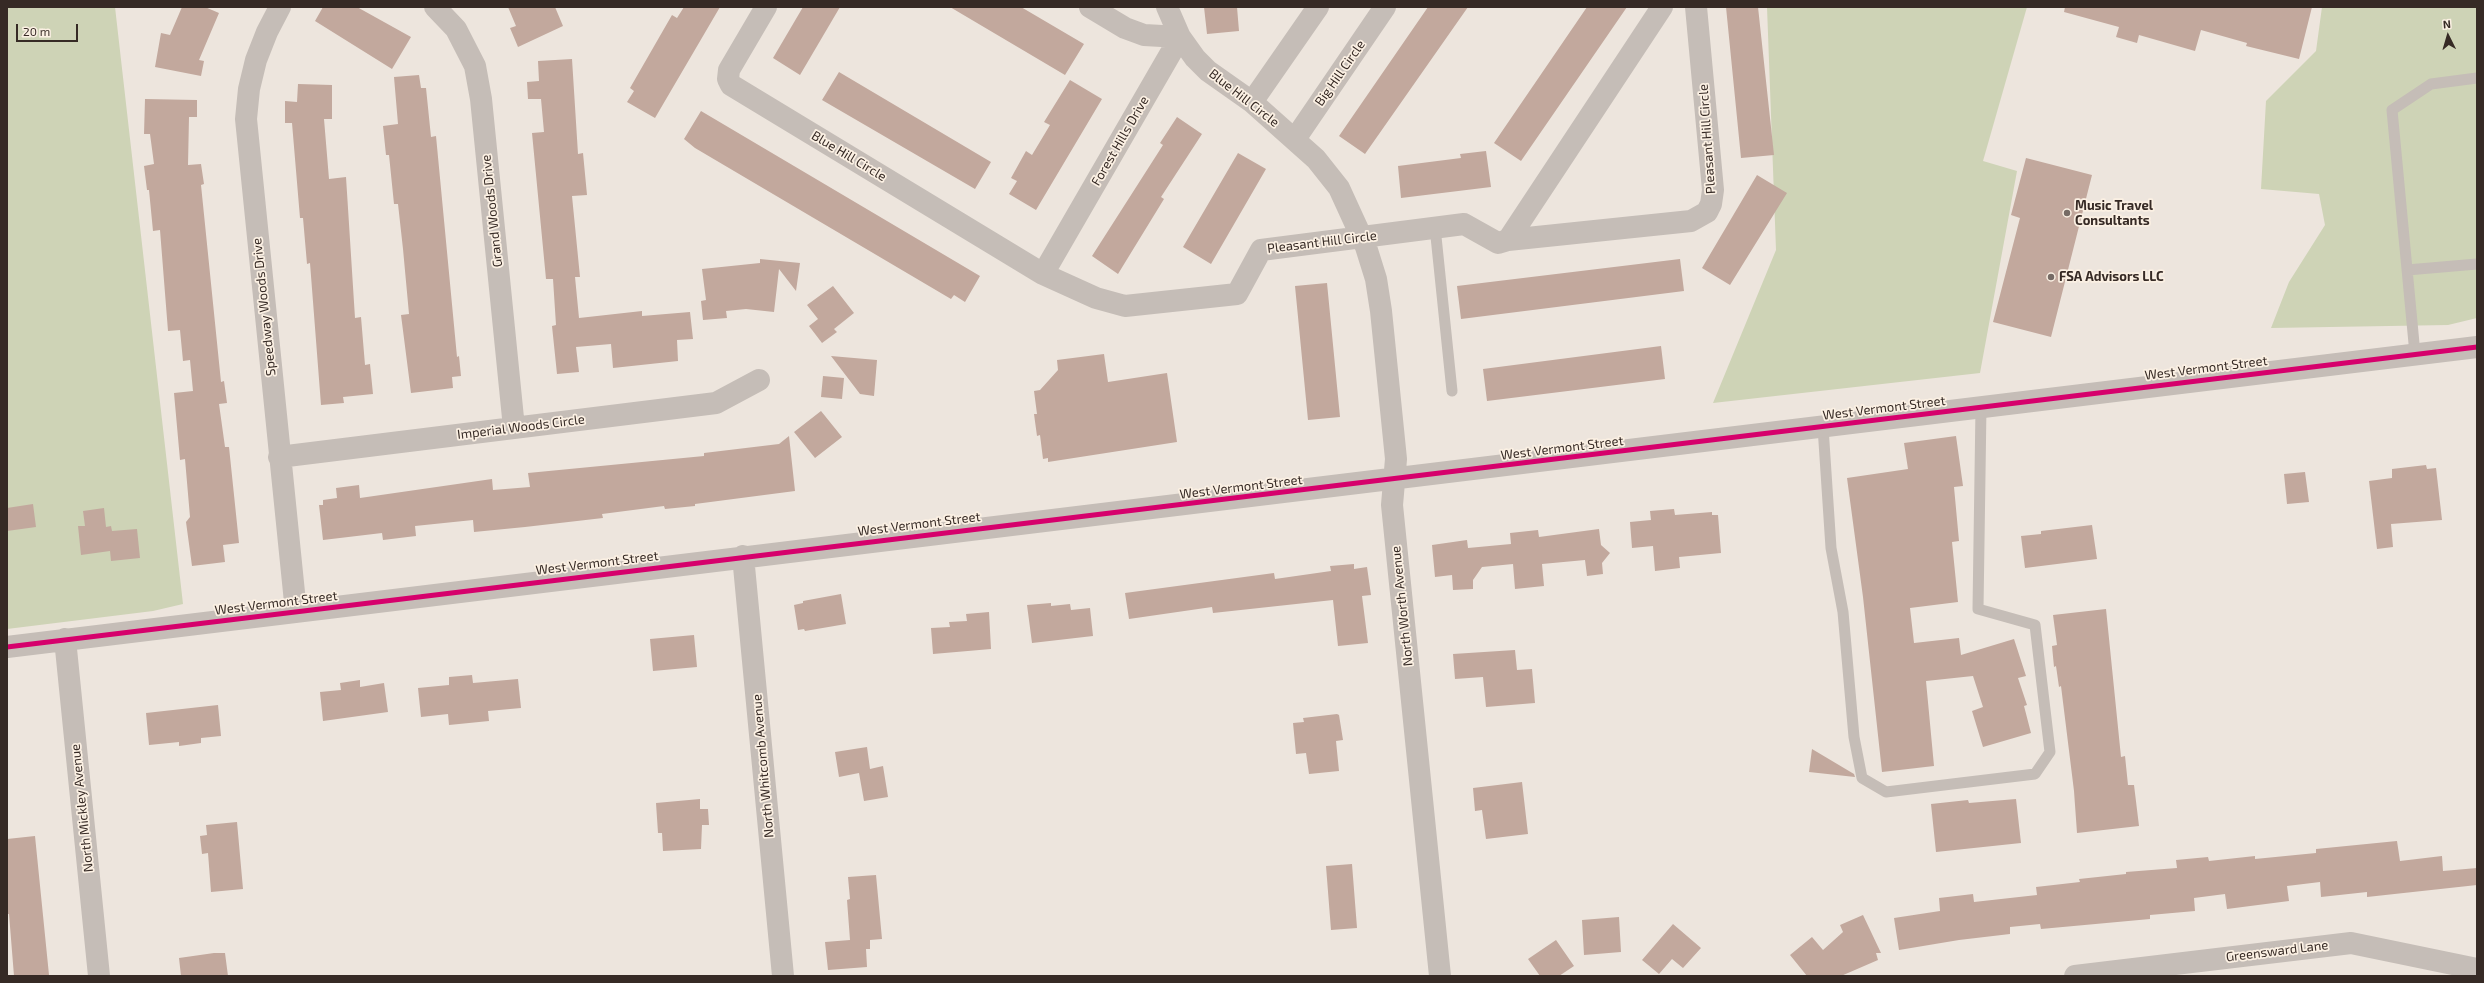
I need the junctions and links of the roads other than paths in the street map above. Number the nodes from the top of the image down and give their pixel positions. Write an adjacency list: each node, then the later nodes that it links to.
1 (280, 7): 27 (street, Speedway Woods Drive)
2 (435, 7): 26 (street, Grand Woods Drive)
3 (766, 7): 19 (street, Blue Hill Circle)
4 (1090, 7): 10 (street)
5 (1167, 7): 10 (street)
6 (1318, 7): 12 (street)
7 (1385, 7): 13 (street, Big Hill Circle)
8 (1662, 7): 16 (street)
9 (1696, 7): 16 (street, Pleasant Hill Circle)
10 (1180, 37): 12 (street, Blue Hill Circle); 19 (street, Forest Hills Drive)
11 (2477, 78): 18 (lane)
12 (1252, 102): 13 (street, Blue Hill Circle)
13 (1295, 139): 15 (street, Blue Hill Circle)
14 (1434, 227): 15 (street, Pleasant Hill Circle); 16 (street, Pleasant Hill Circle); 23 (lane)
15 (1363, 238): 19 (street, Pleasant Hill Circle); 28 (street, North Worth Avenue)
16 (1508, 240)
17 (2477, 264): 18 (lane)
18 (2407, 270): 21 (lane)
19 (1043, 274)
20 (2477, 347): 21 (street, West Vermont Street)
21 (2415, 354): 24 (street, West Vermont Street)
22 (759, 380): 26 (street, Imperial Woods Circle)
23 (1452, 391)
24 (1981, 407): 25 (street, West Vermont Street); 25 (lane)
25 (1823, 427): 28 (street, West Vermont Street)
26 (514, 428): 27 (street, Imperial Woods Circle)
27 (279, 457): 30 (street, Speedway Woods Drive)
28 (1393, 480): 29 (street, West Vermont Street); 36 (street, North Worth Avenue)
29 (743, 556): 30 (street, West Vermont Street); 35 (street, North Whitcomb Avenue)
30 (296, 612): 31 (street, West Vermont Street)
31 (66, 639): 32 (street, West Vermont Street); 34 (street, North Mickley Avenue)
32 (7, 647)
33 (2477, 969): 37 (street, Greensward Lane)
34 (98, 976)
35 (783, 976)
36 (1440, 976)
37 (2075, 976)

